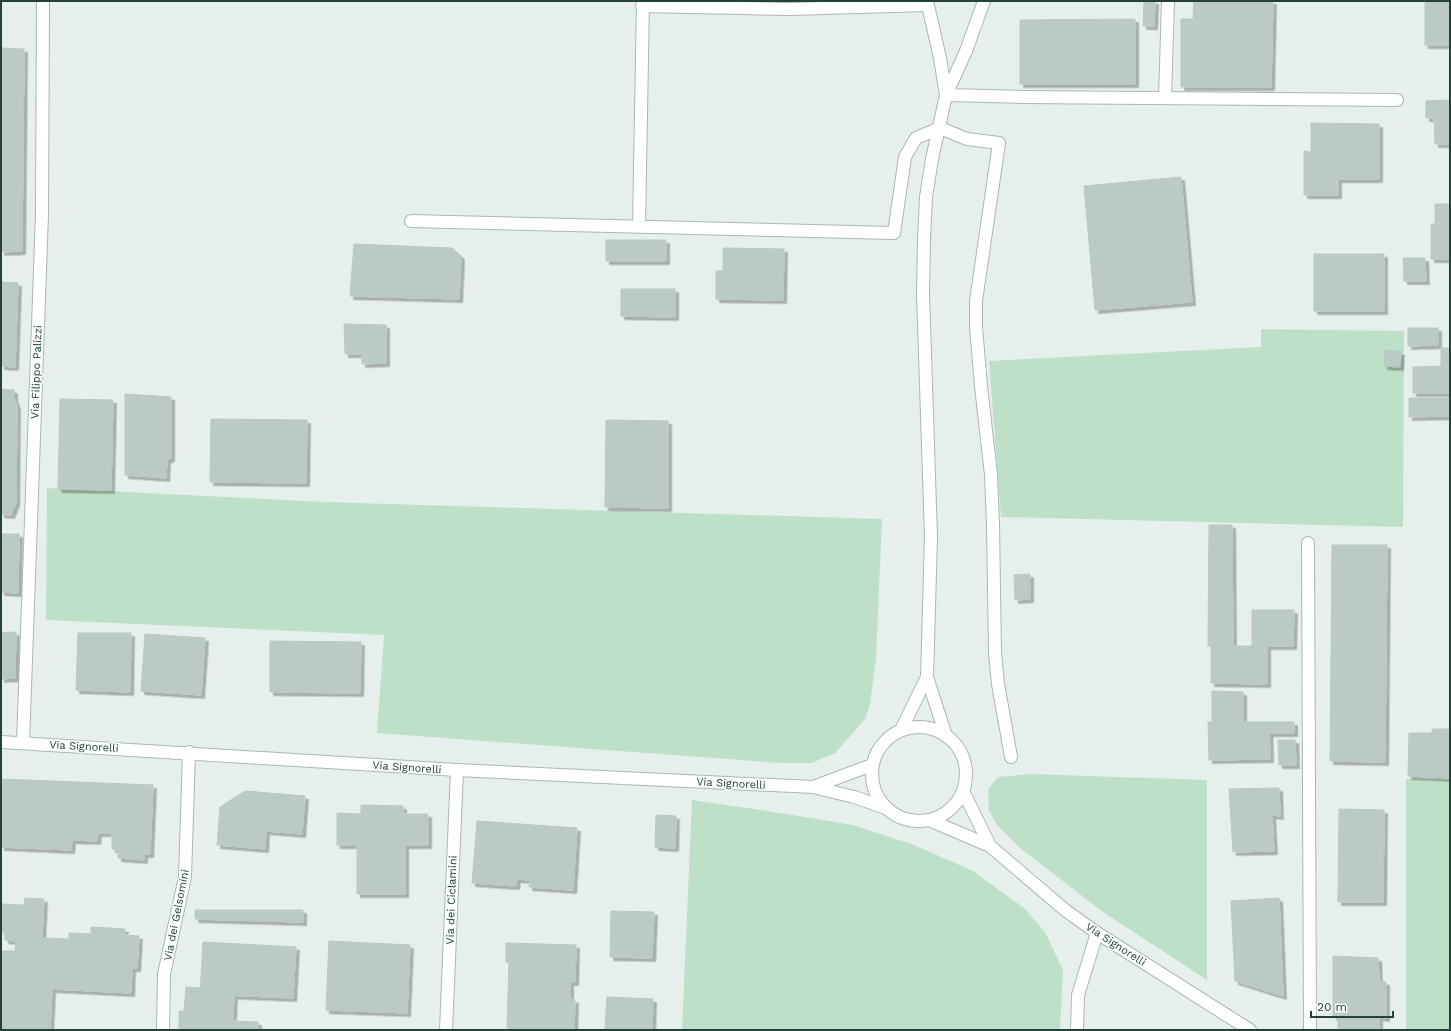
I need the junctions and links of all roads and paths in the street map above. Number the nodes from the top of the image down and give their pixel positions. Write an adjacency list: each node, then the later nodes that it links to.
1 (43, 1): 17 (street, Via Filippo Palizzi)
2 (984, 1): 6 (street)
3 (1168, 1): 7 (street)
4 (927, 3): 5 (street); 6 (street)
5 (643, 4): 11 (street)
6 (946, 95): 7 (street); 9 (street)
7 (1165, 98): 8 (street)
8 (1397, 100)
9 (940, 128): 11 (street); 13 (street); 19 (street)
10 (411, 221): 11 (street)
11 (639, 227)
12 (1308, 543): 32 (street)
13 (928, 677): 14 (street); 15 (street)
14 (901, 730): 15 (street); 20 (street)
15 (946, 736): 23 (street)
16 (1, 742): 17 (street, Via Signorelli)
17 (23, 743): 18 (street, Via Signorelli)
18 (189, 752): 21 (street, Via Signorelli); 28 (street, Via dei Gelsomini)
19 (1011, 757)
20 (872, 765): 22 (street, Via Signorelli); 24 (street)
21 (457, 770): 22 (street, Via Signorelli); 29 (street, Via dei Ciclamini)
22 (813, 787): 24 (street, Via Signorelli)
23 (963, 791): 25 (street); 26 (street, Via Signorelli)
24 (886, 808): 25 (street)
25 (929, 820): 26 (street, Via Signorelli)
26 (990, 846): 27 (street, Via Signorelli)
27 (1098, 933): 30 (street); 31 (street, Via Signorelli)
28 (163, 1030)
29 (446, 1030)
30 (1077, 1030)
31 (1250, 1030)
32 (1310, 1030)

